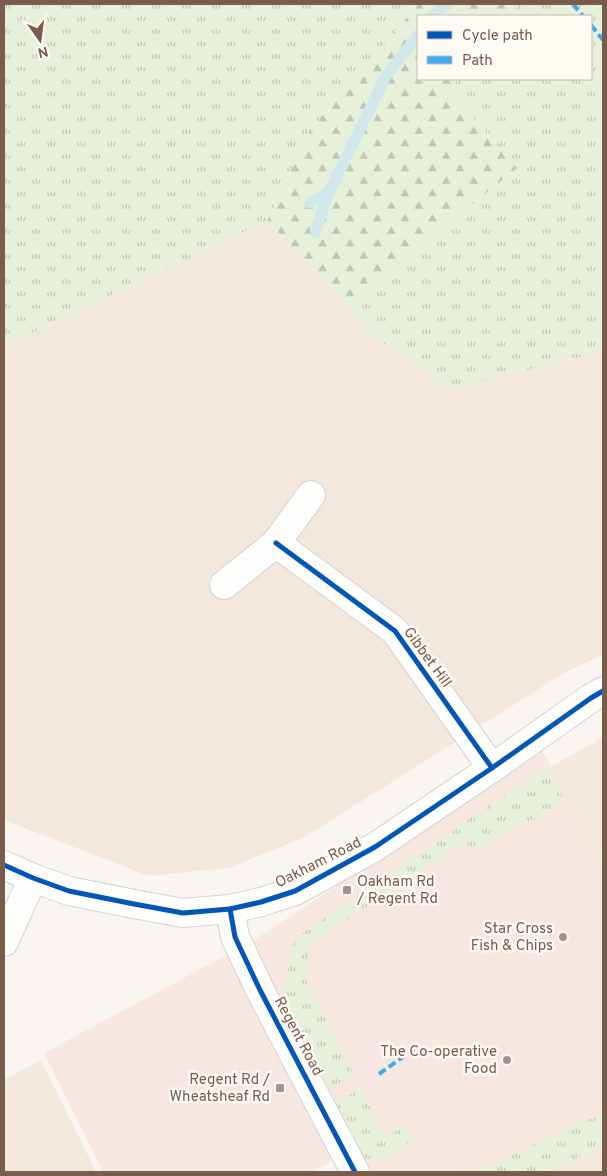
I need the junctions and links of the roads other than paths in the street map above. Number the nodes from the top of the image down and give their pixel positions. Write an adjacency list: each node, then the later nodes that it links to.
1 (311, 495): 2 (street)
2 (276, 543): 3 (street); 5 (street, Gibbet Hill)
3 (224, 585)
4 (603, 691): 5 (street, Oakham Road)
5 (492, 768): 8 (street, Oakham Road)
6 (4, 865): 7 (street, Oakham Road)
7 (33, 878): 8 (street, Oakham Road); 9 (street)
8 (230, 909): 10 (street, Regent Road)
9 (4, 942)
10 (355, 1172)

